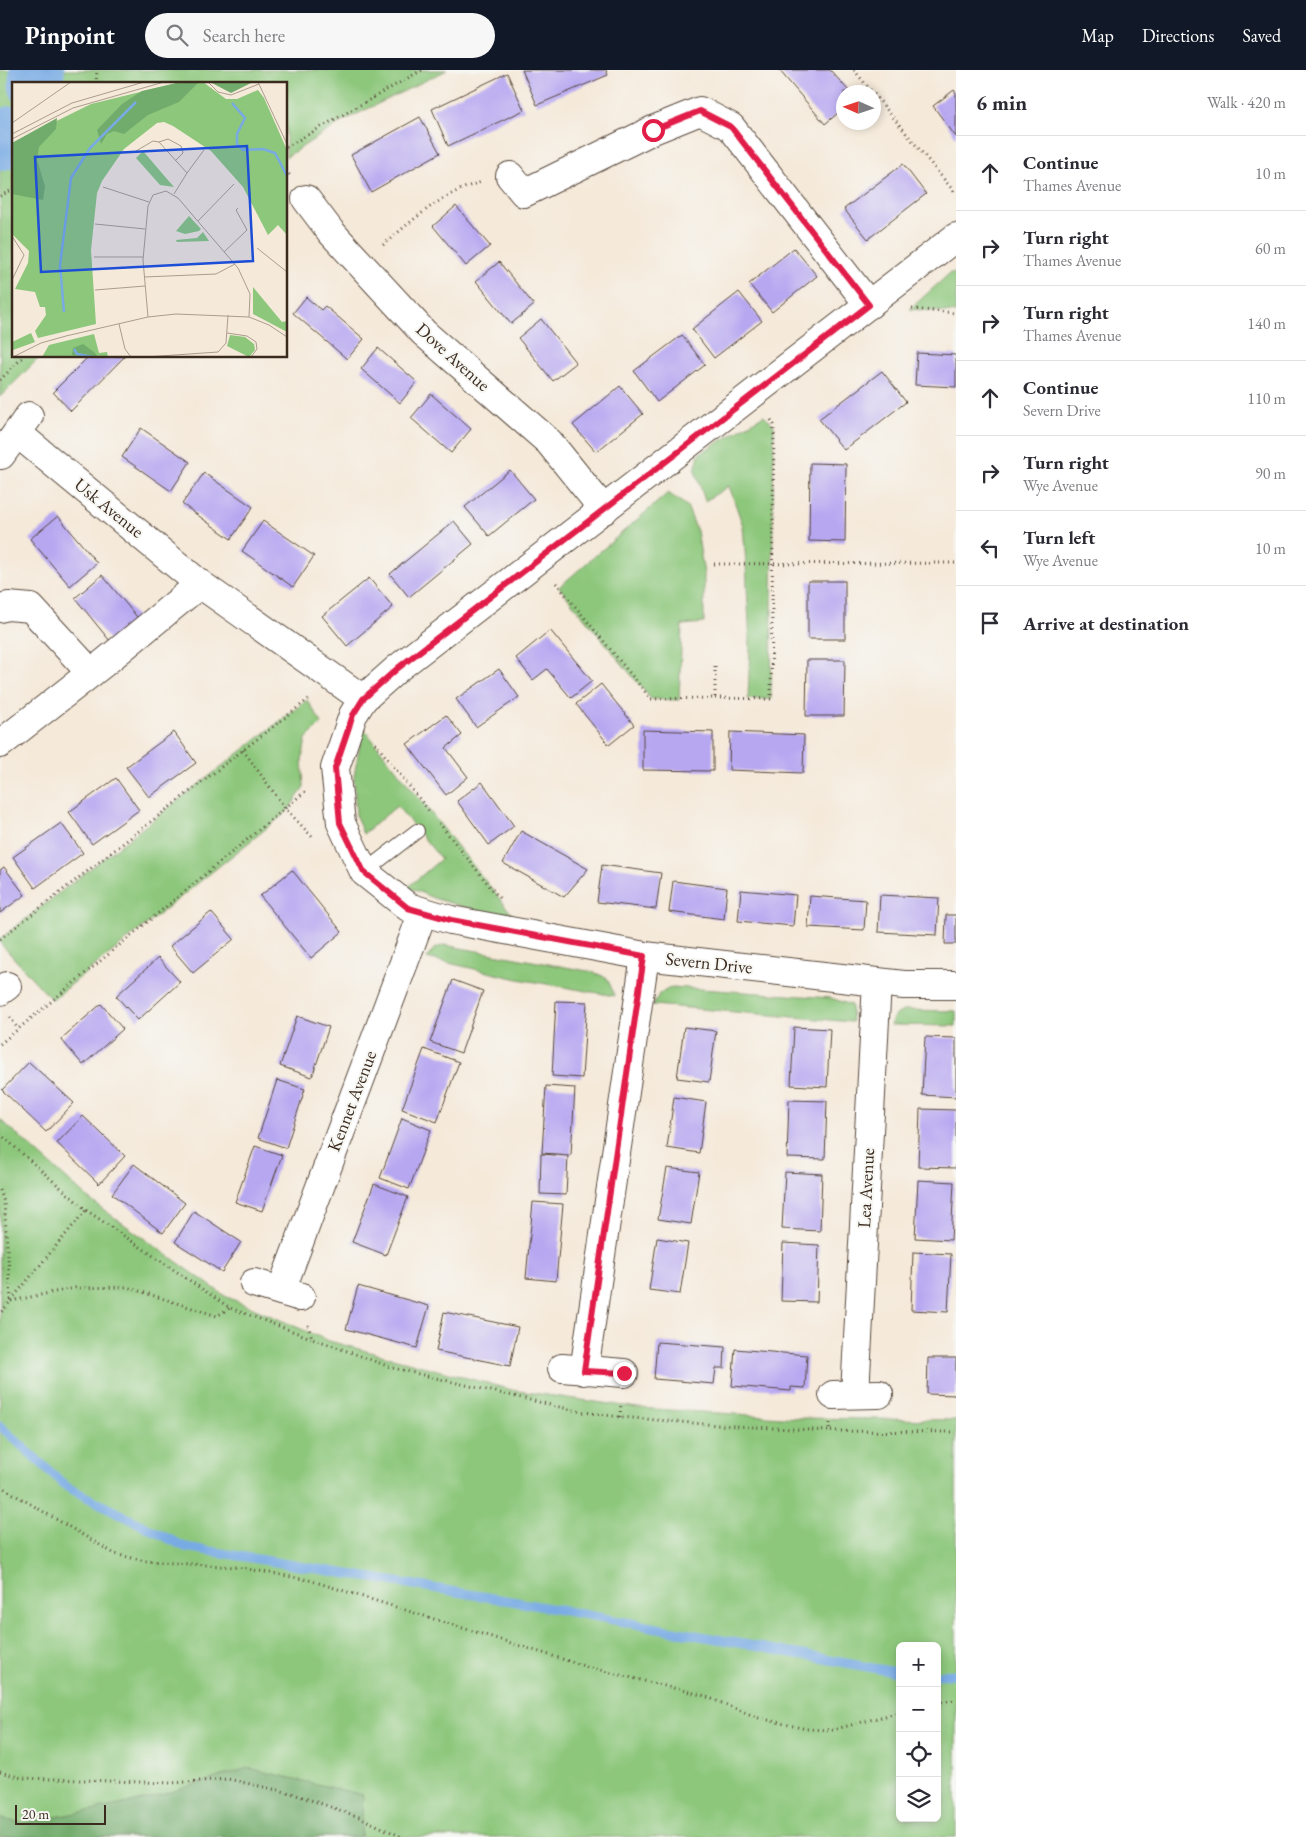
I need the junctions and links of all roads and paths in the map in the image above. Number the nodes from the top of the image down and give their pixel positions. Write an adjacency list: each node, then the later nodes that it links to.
1 (422, 70): 5 (path)
2 (854, 70): 3 (path)
3 (866, 85)
4 (881, 103): 8 (path)
5 (288, 146)
6 (510, 176): 12 (path); 13 (street)
7 (12, 190): 9 (path)
8 (956, 194)
9 (0, 196)
10 (306, 199): 12 (street, Dove Avenue)
11 (956, 237): 13 (street, Severn Drive)
12 (361, 264): 18 (street, Dove Avenue)
13 (869, 305): 16 (street, Severn Drive)
14 (22, 358): 15 (path)
15 (0, 380)
16 (755, 394): 18 (street, Severn Drive); 22 (path)
17 (1, 455): 23 (street, Usk Avenue)
18 (604, 510): 19 (street, Severn Drive)
19 (538, 561): 28 (path); 29 (street, Severn Drive)
20 (956, 563): 22 (path)
21 (714, 564): 22 (path)
22 (772, 564): 28 (path)
23 (200, 584): 26 (street); 27 (street, Usk Avenue)
24 (0, 608): 26 (street)
25 (715, 665): 28 (path)
26 (91, 673): 30 (street)
27 (335, 679): 29 (street, Usk Avenue); 31 (path)
28 (715, 698)
29 (363, 699): 32 (street, Severn Drive)
30 (0, 744)
31 (243, 750): 33 (path); 38 (path)
32 (335, 768): 33 (path); 36 (street, Severn Drive)
33 (285, 808): 35 (path); 42 (path)
34 (417, 831): 36 (lane)
35 (317, 843)
36 (364, 872): 37 (street, Severn Drive)
37 (423, 912): 39 (street, Severn Drive); 46 (street, Kennet Avenue)
38 (0, 939)
39 (644, 956): 40 (street, Severn Drive); 51 (street)
40 (877, 982): 41 (street, Severn Drive); 52 (street, Lea Avenue)
41 (956, 985)
42 (0, 1044)
43 (0, 1134): 45 (path)
44 (0, 1190): 47 (path)
45 (86, 1210): 47 (path); 48 (path)
46 (254, 1283): 48 (path)
47 (11, 1301): 48 (path); 49 (path)
48 (230, 1308): 50 (path)
49 (0, 1313)
50 (312, 1338)
51 (624, 1373)
52 (856, 1394): 53 (path)
53 (956, 1432)
54 (0, 1486): 57 (path)
55 (956, 1700): 56 (path)
56 (941, 1702)
57 (896, 1713)
58 (0, 1772): 59 (path)
59 (402, 1837)

